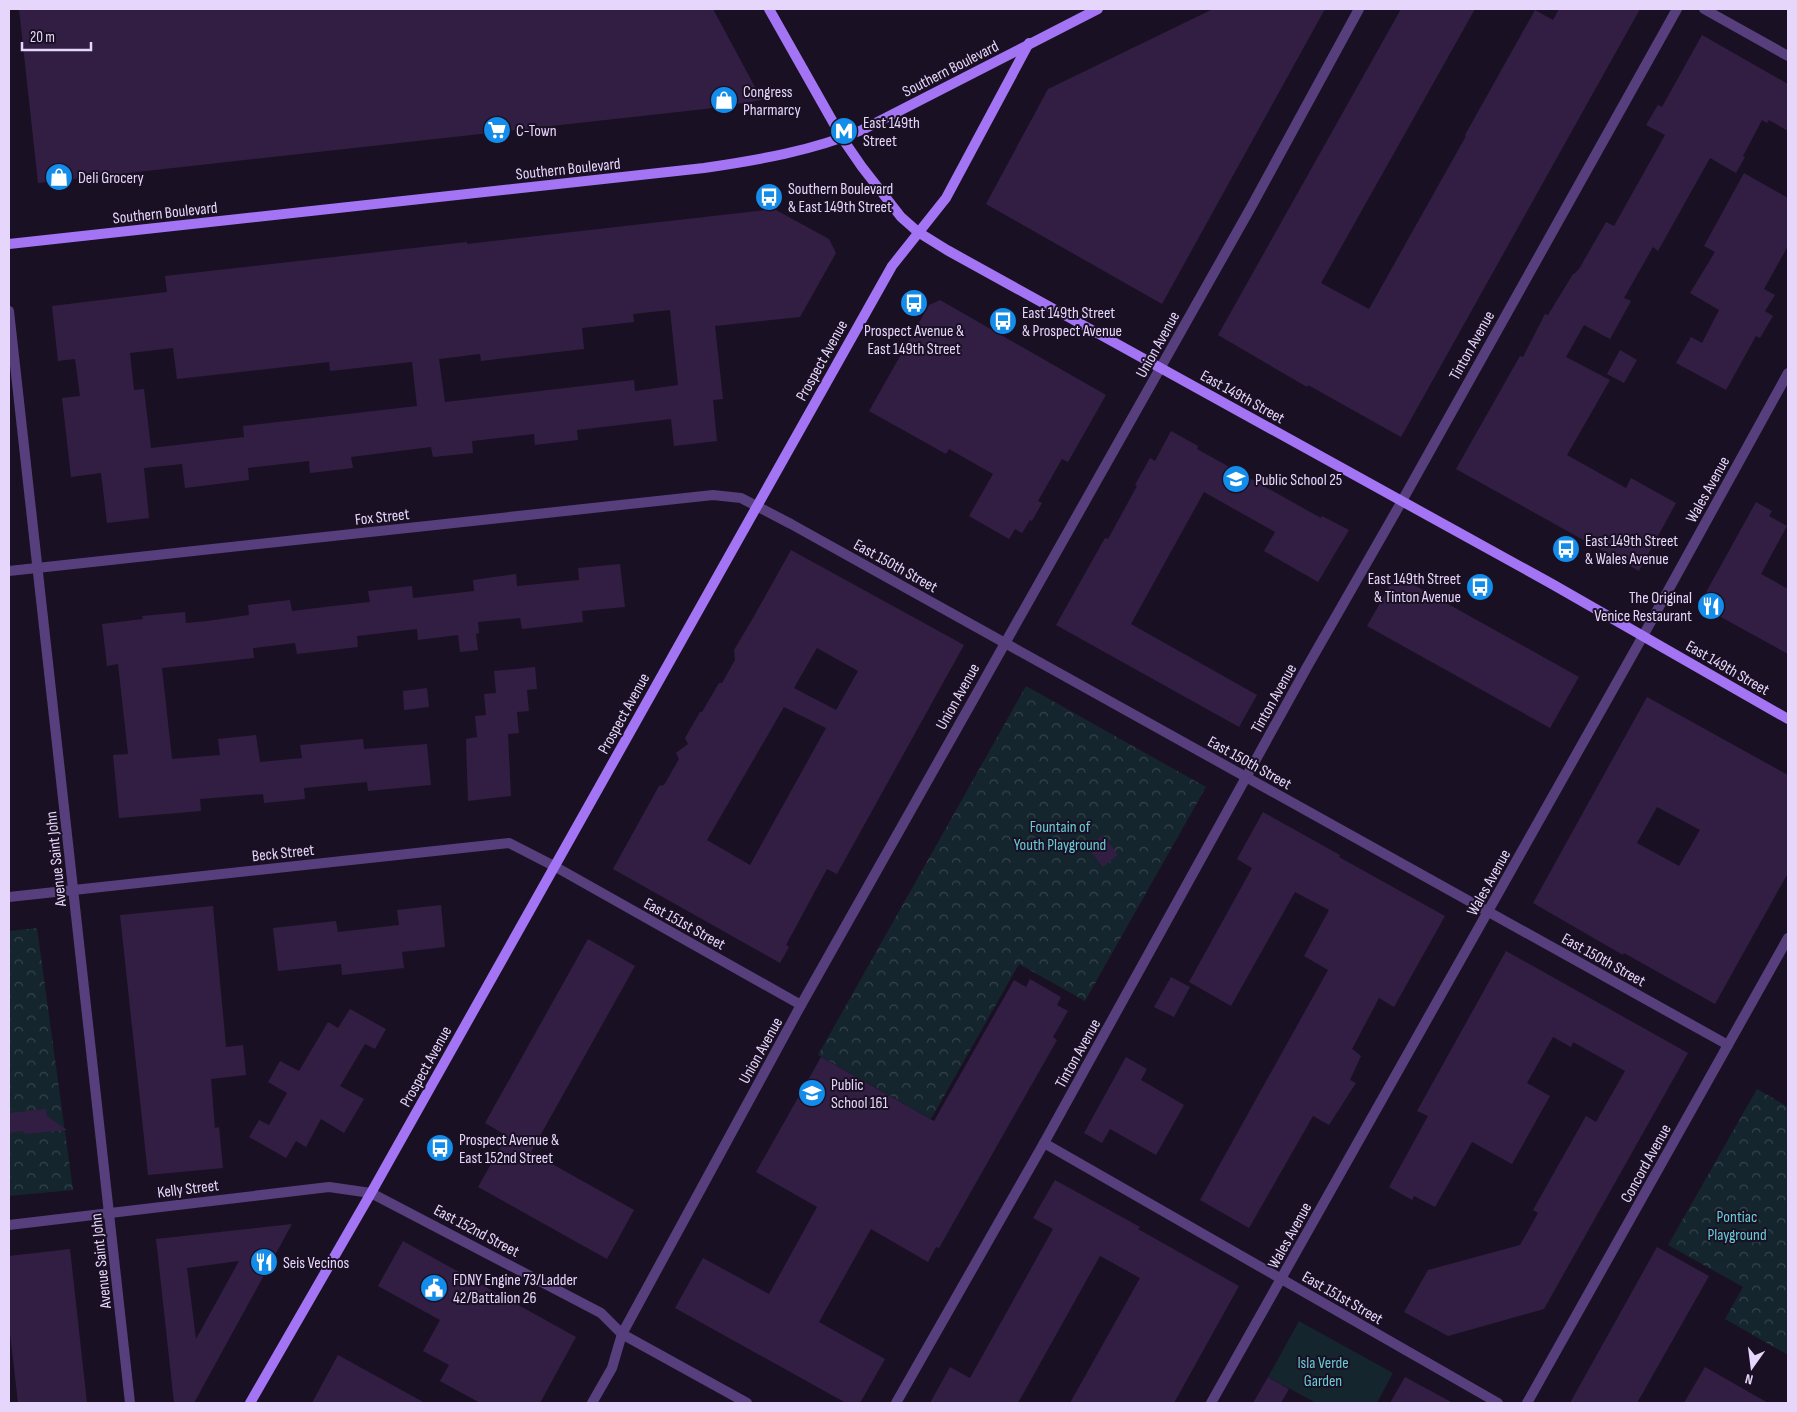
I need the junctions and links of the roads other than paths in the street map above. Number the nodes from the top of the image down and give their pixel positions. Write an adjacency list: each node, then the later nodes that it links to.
1 (769, 9): 8 (main road, East 149th Street)
2 (1098, 9): 6 (main road, Southern Boulevard)
3 (1359, 9): 12 (street, Union Avenue)
4 (1677, 9): 14 (street, Tinton Avenue)
5 (1704, 9): 7 (street)
6 (1029, 44): 8 (main road, Southern Boulevard); 9 (main road, Prospect Avenue)
7 (1788, 56)
8 (842, 138): 9 (main road, East 149th Street); 10 (main road, Southern Boulevard)
9 (918, 232): 12 (main road, East 149th Street); 15 (main road, Prospect Avenue)
10 (9, 244)
11 (9, 311): 16 (street, Avenue Saint John)
12 (1161, 368): 14 (main road, East 149th Street); 19 (street, Union Avenue)
13 (1788, 374): 18 (street, Wales Avenue)
14 (1402, 501): 18 (main road, East 149th Street); 21 (street, Tinton Avenue)
15 (756, 505): 16 (street, Fox Street); 19 (street, East 150th Street); 22 (main road, Prospect Avenue)
16 (38, 568): 17 (street, Fox Street); 23 (street, Avenue Saint John)
17 (9, 571)
18 (1643, 636): 20 (main road, East 149th Street); 25 (street, Wales Avenue)
19 (1005, 643): 21 (street, East 150th Street); 27 (street, Union Avenue)
20 (1788, 719)
21 (1246, 777): 25 (street, East 150th Street); 29 (street, Tinton Avenue)
22 (554, 866): 23 (street, Beck Street); 27 (street, East 151st Street); 30 (main road, Prospect Avenue)
23 (73, 889): 24 (street, Beck Street); 31 (street, Avenue Saint John)
24 (9, 897)
25 (1488, 911): 28 (street, East 150th Street); 33 (street, Wales Avenue)
26 (1788, 938): 28 (street, Concord Avenue)
27 (801, 1005): 34 (street, Union Avenue)
28 (1728, 1045): 42 (street, Concord Avenue)
29 (1044, 1143): 33 (street, East 151st Street); 39 (street, Tinton Avenue)
30 (371, 1192): 31 (street, Kelly Street); 34 (street, East 152nd Street); 36 (main road, Prospect Avenue)
31 (110, 1213): 32 (street, Kelly Street); 35 (street, Avenue Saint John)
32 (9, 1225)
33 (1281, 1279): 40 (street, Wales Avenue); 41 (street, East 151st Street)
34 (622, 1334): 37 (street, Union Avenue); 38 (street, East 152nd Street)
35 (130, 1403)
36 (250, 1403)
37 (592, 1403)
38 (746, 1403)
39 (896, 1403)
40 (1212, 1403)
41 (1498, 1403)
42 (1527, 1403)

